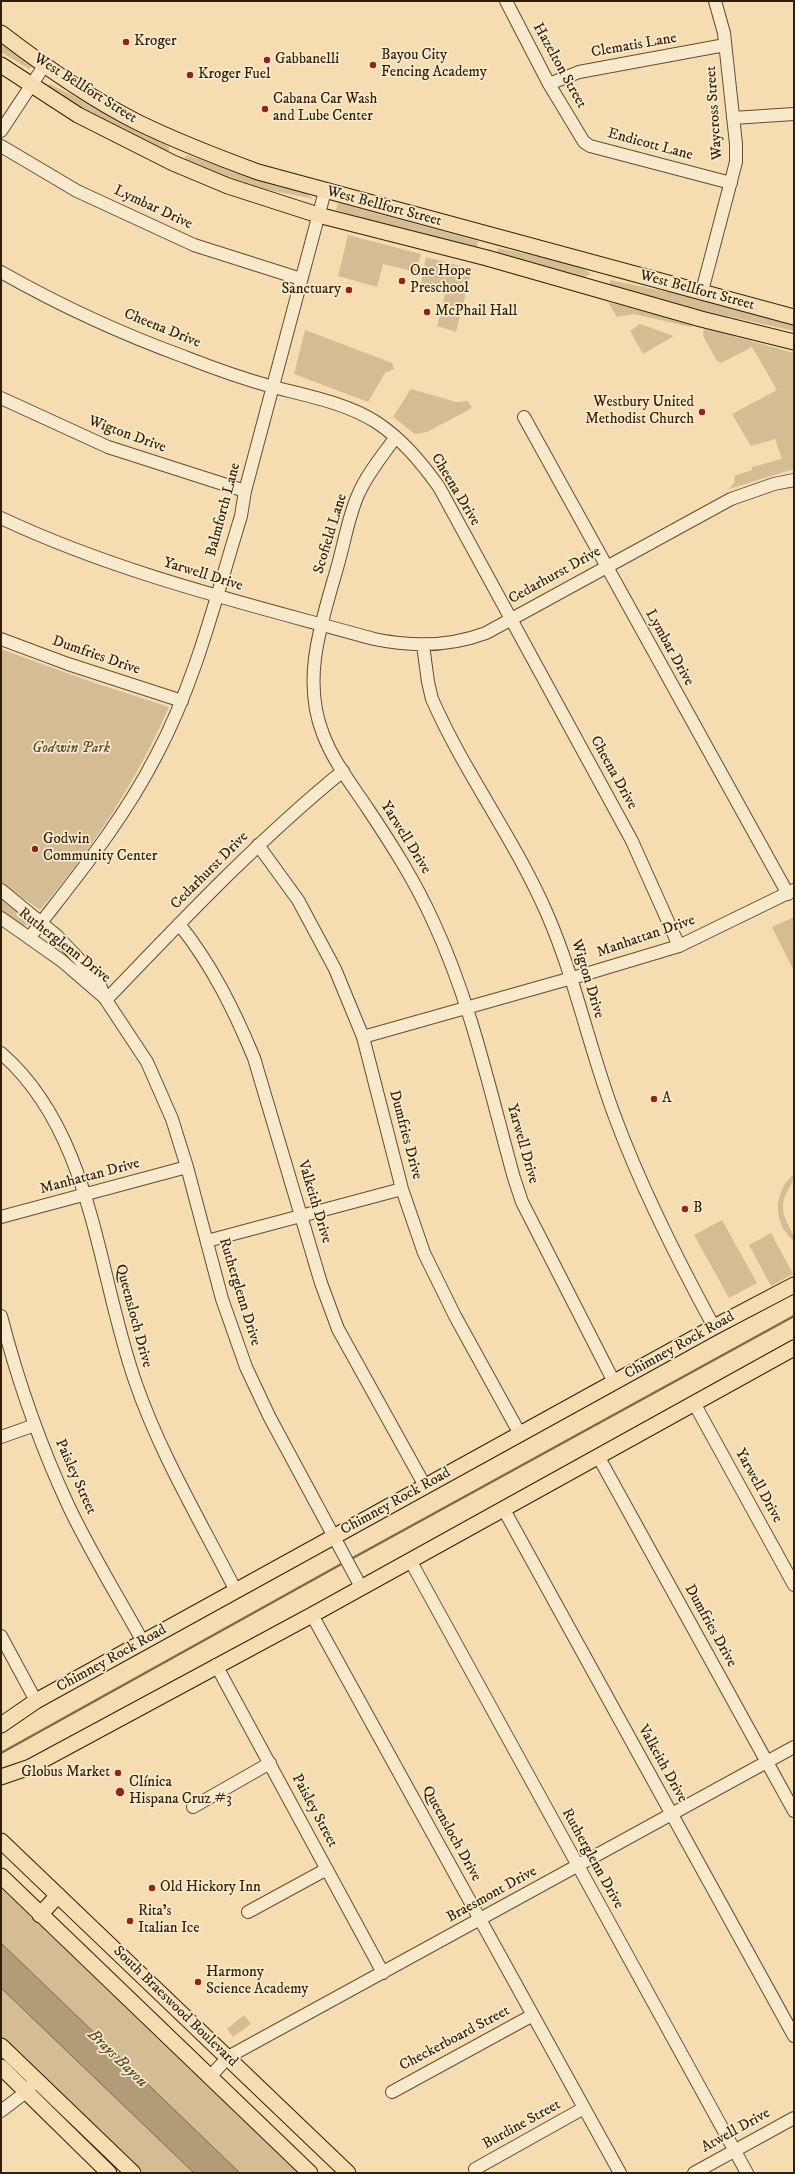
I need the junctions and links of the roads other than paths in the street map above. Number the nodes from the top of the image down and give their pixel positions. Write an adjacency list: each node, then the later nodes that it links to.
1 (715, 1): 4 (street, Waycross Street)
2 (506, 2): 8 (street, Hazelton Street)
3 (1, 33): 6 (main road, West Bellfort Street)
4 (725, 45): 8 (street, Clematis Lane); 10 (street, Waycross Street)
5 (1, 65): 7 (main road, West Bellfort Street)
6 (44, 66): 7 (street); 13 (main road, West Bellfort Street)
7 (31, 84): 11 (street); 15 (main road, West Bellfort Street)
8 (549, 84): 12 (street, Hazelton Street)
9 (794, 114): 10 (street)
10 (733, 118): 16 (street, Waycross Street)
11 (1, 131)
12 (584, 142): 16 (street, Endicott Lane)
13 (181, 143): 15 (main road); 17 (main road, West Bellfort Street)
14 (1, 146): 23 (street, Lymbar Drive)
15 (173, 163): 18 (main road, West Bellfort Street)
16 (731, 183): 25 (street, Waycross Street)
17 (325, 191): 18 (street, Balmforth Lane); 19 (main road, West Bellfort Street)
18 (318, 215): 20 (main road, West Bellfort Street); 23 (street, Balmforth Lane)
19 (494, 235): 20 (main road); 21 (main road, West Bellfort Street)
20 (487, 258): 24 (main road, West Bellfort Street)
21 (602, 265): 24 (main road); 25 (main road, West Bellfort Street)
22 (1, 272): 28 (street, Cheena Drive)
23 (302, 279): 28 (street, Balmforth Lane)
24 (596, 289): 27 (main road, West Bellfort Street)
25 (702, 291): 26 (main road, West Bellfort Street)
26 (794, 318)
27 (794, 342)
28 (272, 387): 31 (street, Cheena Drive); 33 (street, Balmforth Lane)
29 (1, 398): 33 (street, Wigton Drive)
30 (524, 417): 35 (street, Lymbar Drive)
31 (395, 438): 37 (street, Cheena Drive); 38 (street, Scofield Lane)
32 (794, 480): 35 (street, Cedarhurst Drive)
33 (245, 491): 36 (street, Balmforth Lane)
34 (1, 518): 36 (street, Yarwell Drive)
35 (606, 566): 37 (street, Cedarhurst Drive); 45 (street, Lymbar Drive)
36 (216, 596): 38 (street, Yarwell Drive); 41 (street, Balmforth Lane)
37 (510, 619): 40 (street, Cedarhurst Drive); 50 (street, Cheena Drive)
38 (322, 624): 40 (street, Cedarhurst Drive); 42 (street, Yarwell Drive)
39 (1, 639): 41 (street, Dumfries Drive)
40 (423, 645): 51 (street, Wigton Drive)
41 (182, 701): 47 (street, Balmforth Lane)
42 (343, 771): 43 (street, Cedarhurst Drive); 53 (street, Yarwell Drive)
43 (258, 845): 48 (street, Cedarhurst Drive); 54 (street, Dumfries Drive)
44 (1, 890): 47 (street, Rutherglenn Drive)
45 (791, 892): 50 (street, Manhattan Drive)
46 (1, 918): 49 (street, Rutherglenn Drive)
47 (41, 923): 49 (street, Balmforth Lane); 52 (street, Rutherglenn Drive)
48 (180, 924): 52 (street, Cedarhurst Drive); 59 (street, Valkeith Drive)
49 (30, 937): 52 (street, Rutherglenn Drive)
50 (678, 946): 51 (street, Manhattan Drive)
51 (571, 978): 53 (street, Manhattan Drive); 64 (street, Wigton Drive)
52 (106, 1000): 56 (street, Rutherglenn Drive)
53 (467, 1007): 54 (street, Manhattan Drive); 66 (street, Yarwell Drive)
54 (363, 1037): 57 (street, Dumfries Drive)
55 (1, 1053): 58 (street, Queensloch Drive)
56 (188, 1167): 58 (street, Manhattan Drive); 61 (street, Rutherglenn Drive)
57 (402, 1188): 59 (street); 69 (street, Dumfries Drive)
58 (84, 1195): 60 (street, Manhattan Drive); 78 (street, Queensloch Drive)
59 (301, 1216): 61 (street); 72 (street, Valkeith Drive)
60 (1, 1217)
61 (206, 1241): 74 (street, Rutherglenn Drive)
62 (794, 1285): 64 (main road, Chimney Rock Road)
63 (1, 1316): 68 (street, Paisley Street)
64 (714, 1327): 66 (main road, Chimney Rock Road)
65 (793, 1352): 67 (main road)
66 (614, 1382): 69 (main road, Chimney Rock Road)
67 (694, 1403): 71 (main road); 77 (street, Yarwell Drive)
68 (35, 1425): 70 (street); 81 (street, Paisley Street)
69 (520, 1434): 72 (main road, Chimney Rock Road)
70 (1, 1437)
71 (598, 1456): 73 (main road); 86 (street, Dumfries Drive)
72 (425, 1486): 74 (main road, Chimney Rock Road)
73 (503, 1508): 75 (main road); 91 (street, Valkeith Drive)
74 (334, 1536): 76 (street, Rutherglenn Drive); 78 (main road, Chimney Rock Road)
75 (410, 1560): 76 (main road); 93 (street, Rutherglenn Drive)
76 (358, 1580): 79 (main road)
77 (794, 1585)
78 (236, 1591): 81 (main road, Chimney Rock Road)
79 (312, 1615): 82 (main road); 99 (street, Queensloch Drive)
80 (1, 1636): 83 (street)
81 (143, 1642): 83 (main road, Chimney Rock Road)
82 (216, 1665): 87 (street, Paisley Street); 88 (main road)
83 (36, 1701): 84 (main road, Chimney Rock Road)
84 (1, 1725)
85 (794, 1747): 86 (street, Braesmont Drive)
86 (767, 1762): 90 (street, Dumfries Drive); 91 (street, Braesmont Drive)
87 (270, 1763): 89 (street); 94 (street, Paisley Street)
88 (1, 1776)
89 (193, 1807)
90 (794, 1811)
91 (671, 1814): 93 (street, Braesmont Drive); 102 (street, Valkeith Drive)
92 (1, 1841): 96 (main road, South Braeswood Boulevard)
93 (577, 1866): 99 (street, Braesmont Drive); 114 (street, Rutherglenn Drive)
94 (327, 1869): 97 (street); 100 (street, Paisley Street)
95 (1, 1876): 98 (main road, South Braeswood Boulevard)
96 (58, 1895): 98 (main road); 104 (main road, South Braeswood Boulevard)
97 (248, 1912)
98 (40, 1915): 106 (main road, South Braeswood Boulevard)
99 (480, 1919): 100 (street, Braesmont Drive); 101 (street, Queensloch Drive)
100 (383, 1972): 104 (street, Braesmont Drive)
101 (533, 2015): 109 (street, Checkerboard Street); 110 (street, Queensloch Drive)
102 (794, 2036)
103 (1, 2046): 107 (main road)
104 (228, 2057): 106 (street, Braesmont Drive); 120 (main road, South Braeswood Boulevard)
105 (1, 2067): 108 (main road)
106 (210, 2077): 119 (main road, South Braeswood Boulevard)
107 (36, 2079): 108 (street); 113 (main road)
108 (26, 2092): 111 (street); 115 (main road)
109 (392, 2092)
110 (584, 2108): 116 (street, Burdine Street); 121 (street, Queensloch Drive)
111 (1, 2111)
112 (794, 2118): 114 (street, Atwell Drive)
113 (101, 2143): 115 (main road); 118 (main road)
114 (734, 2150): 122 (street, Atwell Drive); 123 (street, Rutherglenn Drive)
115 (90, 2155): 117 (main road)
116 (475, 2169)
117 (110, 2173)
118 (133, 2173)
119 (310, 2173)
120 (348, 2173)
121 (620, 2173)
122 (694, 2173)
123 (747, 2173)

